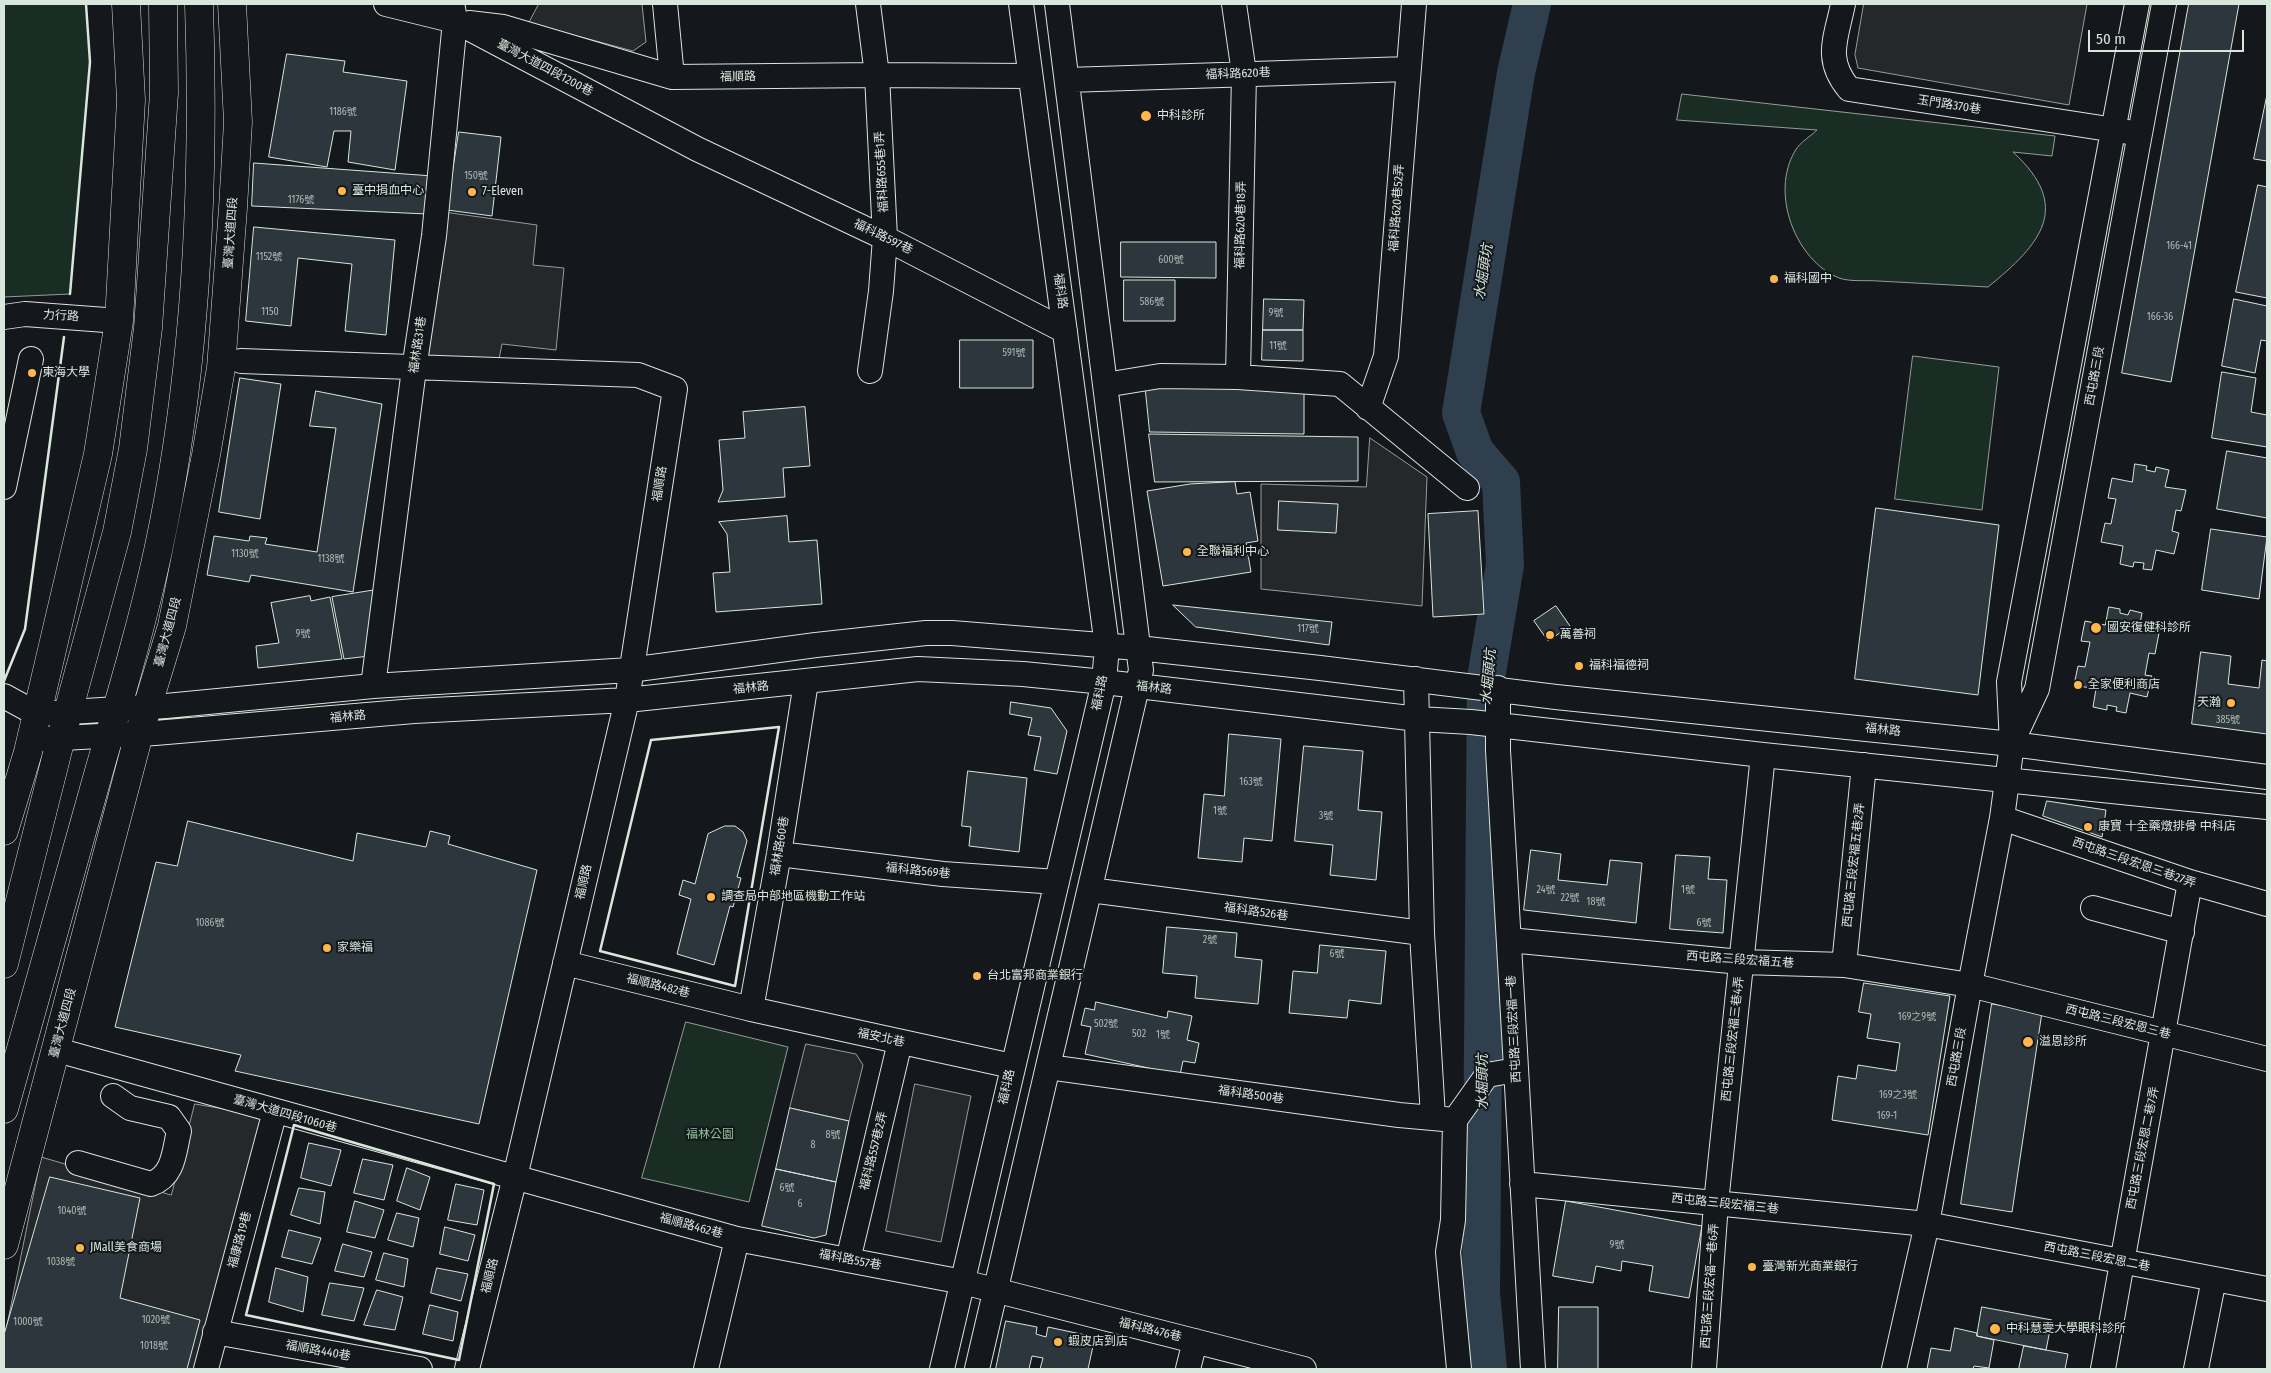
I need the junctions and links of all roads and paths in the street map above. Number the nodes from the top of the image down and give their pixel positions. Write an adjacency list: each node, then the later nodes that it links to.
1 (126, 4): 27 (main road)
2 (162, 4): 51 (main road)
3 (199, 4): 50 (main road)
4 (232, 4): 49 (main road, 臺灣大道四段)
5 (386, 4): 15 (street, 臺灣大道四段1200巷)
6 (665, 4): 20 (street)
7 (868, 4): 18 (street, 福科路655巷1弄)
8 (1021, 4): 19 (street, 福科路)
9 (1057, 4): 21 (street)
10 (1234, 4): 17 (street, 福科路620巷18弄)
11 (1414, 4): 16 (street, 福科路620巷52弄)
12 (1843, 4): 22 (street, 玉門路370巷)
13 (2137, 4): 22 (street, 西屯路三段)
14 (2164, 4): 23 (street, 西屯路三段)
15 (454, 12): 20 (street, 福順路); 24 (street, 臺灣大道四段1200巷); 31 (street, 福林路31巷)
16 (1408, 69): 17 (street, 福科路620巷); 35 (street, 福科路620巷52弄)
17 (1244, 73): 21 (street, 福科路620巷); 33 (street, 福科路620巷18弄)
18 (877, 75): 19 (street, 福順路); 20 (street, 福順路); 25 (street, 福科路655巷1弄)
19 (1030, 76): 28 (street, 福科路)
20 (672, 77)
21 (1067, 80): 34 (street)
22 (2113, 130): 23 (street, 玉門路370巷); 59 (street, 西屯路三段)
23 (2140, 134): 59 (street, 西屯路三段)
24 (697, 149): 25 (street, 福科路597巷)
25 (885, 238): 28 (street, 福科路597巷); 32 (street, 福科路655巷1弄)
26 (4, 317): 27 (street, 力行路)
27 (119, 321): 52 (main road)
28 (1066, 331): 38 (street, 福科路)
29 (31, 359): 36 (street)
30 (241, 361): 31 (street)
31 (414, 369): 40 (street, 福順路); 44 (street, 福林路31巷)
32 (870, 371)
33 (1238, 377): 34 (street); 35 (street)
34 (1106, 384): 39 (street)
35 (1368, 408): 37 (street)
36 (4, 487)
37 (1467, 488)
38 (1107, 646): 39 (street); 40 (street); 43 (street, 福科路)
39 (1138, 648): 41 (street); 45 (street)
40 (630, 670): 44 (street); 48 (street, 福順路)
41 (1416, 678): 46 (street, 福林路); 53 (street)
42 (806, 682): 43 (street, 福林路); 48 (street, 福林路); 67 (street, 福林路60巷)
43 (1104, 682): 45 (street, 福林路); 68 (street, 福科路)
44 (374, 686): 49 (street)
45 (1138, 686): 53 (street, 福林路); 70 (street)
46 (1498, 688): 54 (street, 西屯路三段宏福一巷); 59 (street, 福林路)
47 (4, 696): 52 (street)
48 (626, 700): 55 (street, 福林路); 77 (street, 福順路)
49 (147, 707): 50 (street); 55 (main road, 臺灣大道四段)
50 (117, 709): 51 (street); 56 (main road)
51 (68, 712): 52 (street); 57 (main road)
52 (37, 714): 58 (main road)
53 (1418, 719): 54 (street, 福林路); 74 (street)
54 (1498, 724): 60 (street); 75 (street, 西屯路三段宏福一巷)
55 (139, 734): 56 (street, 福林路); 84 (main road, 臺灣大道四段)
56 (109, 736): 57 (street, 福林路); 90 (main road)
57 (61, 738): 58 (street, 福林路); 78 (main road)
58 (30, 740): 66 (main road)
59 (2012, 744): 62 (street, 福林路); 63 (street, 西屯路三段)
60 (1763, 755): 61 (street); 76 (street, 西屯路三段宏福三巷4弄)
61 (1864, 765): 63 (street); 79 (street, 西屯路三段宏福五巷2弄)
62 (2267, 777)
63 (2006, 779): 64 (street); 65 (street, 西屯路三段)
64 (2267, 807)
65 (2002, 818): 69 (street, 西屯路三段宏恩三巷27弄); 80 (street, 西屯路三段)
66 (4, 831)
67 (779, 854): 68 (street, 福科路569巷); 81 (street, 福林路60巷)
68 (1057, 882): 86 (street, 福科路)
69 (2190, 882): 71 (street, 西屯路三段宏恩三巷27弄); 73 (street, 西屯路三段宏恩二巷7弄)
70 (1090, 890): 74 (street, 福科路526巷); 87 (street)
71 (2267, 904)
72 (2093, 908): 73 (street)
73 (2182, 932): 82 (street, 西屯路三段宏恩二巷7弄)
74 (1422, 934): 92 (street)
75 (1509, 940): 76 (street, 西屯路三段宏福五巷); 88 (street, 西屯路三段宏福一巷)
76 (1741, 962): 79 (street, 西屯路三段宏福五巷); 97 (street, 西屯路三段宏福三巷4弄)
77 (565, 963): 81 (street, 福順路482巷); 94 (street, 福順路)
78 (4, 964)
79 (1844, 965): 80 (street, 西屯路三段宏福五巷)
80 (1970, 985): 82 (street, 西屯路三段宏恩三巷); 98 (street, 西屯路三段)
81 (751, 1009): 83 (street, 福安北巷)
82 (2164, 1034): 85 (street, 西屯路三段宏恩三巷); 102 (street, 西屯路三段宏恩二巷7弄)
83 (900, 1042): 86 (street, 福安北巷); 101 (street, 福科路557巷2弄)
84 (56, 1050): 91 (street, 臺灣大道四段1060巷); 96 (main road, 臺灣大道四段)
85 (2267, 1059)
86 (1012, 1066): 104 (street, 福科路)
87 (1048, 1067): 92 (street, 福科路500巷); 106 (street)
88 (1516, 1070): 92 (street); 95 (street, 西屯路三段宏福一巷)
89 (113, 1096): 93 (street)
90 (4, 1109)
91 (275, 1111): 94 (street, 臺灣大道四段1060巷); 107 (street, 福康路19巷)
92 (1444, 1119): 117 (street)
93 (78, 1163)
94 (514, 1177): 99 (street, 福順路462巷); 111 (street, 福順路)
95 (1522, 1184): 97 (street, 西屯路三段宏福三巷); 118 (street, 西屯路三段宏福一巷)
96 (10, 1195): 100 (main road, 臺灣大道四段)
97 (1716, 1203): 98 (street, 西屯路三段宏福三巷); 119 (street, 西屯路三段宏福一巷6弄)
98 (1927, 1224): 102 (street, 西屯路三段宏恩二巷); 120 (street, 西屯路三段)
99 (737, 1239): 101 (street, 福科路557巷); 112 (street, 福順路462巷)
100 (4, 1245)
101 (848, 1260): 104 (street, 福科路557巷)
102 (2121, 1262): 103 (street, 西屯路三段宏恩二巷); 121 (street, 西屯路三段宏恩二巷7弄)
103 (2214, 1279): 105 (street, 西屯路三段宏恩二巷); 122 (street)
104 (963, 1282): 106 (street, 福科路557巷); 113 (street, 福科路)
105 (2267, 1289)
106 (996, 1290): 108 (street, 福科路476巷); 114 (street)
107 (216, 1332): 109 (street, 福康路19巷); 110 (street, 福順路440巷)
108 (1195, 1341): 115 (street); 116 (street, 福科路476巷)
109 (206, 1369)
110 (420, 1369)
111 (467, 1369)
112 (706, 1369)
113 (942, 1369)
114 (977, 1369)
115 (1188, 1369)
116 (1304, 1369)
117 (1459, 1369)
118 (1533, 1369)
119 (1704, 1369)
120 (1894, 1369)
121 (2103, 1369)
122 (2196, 1369)

